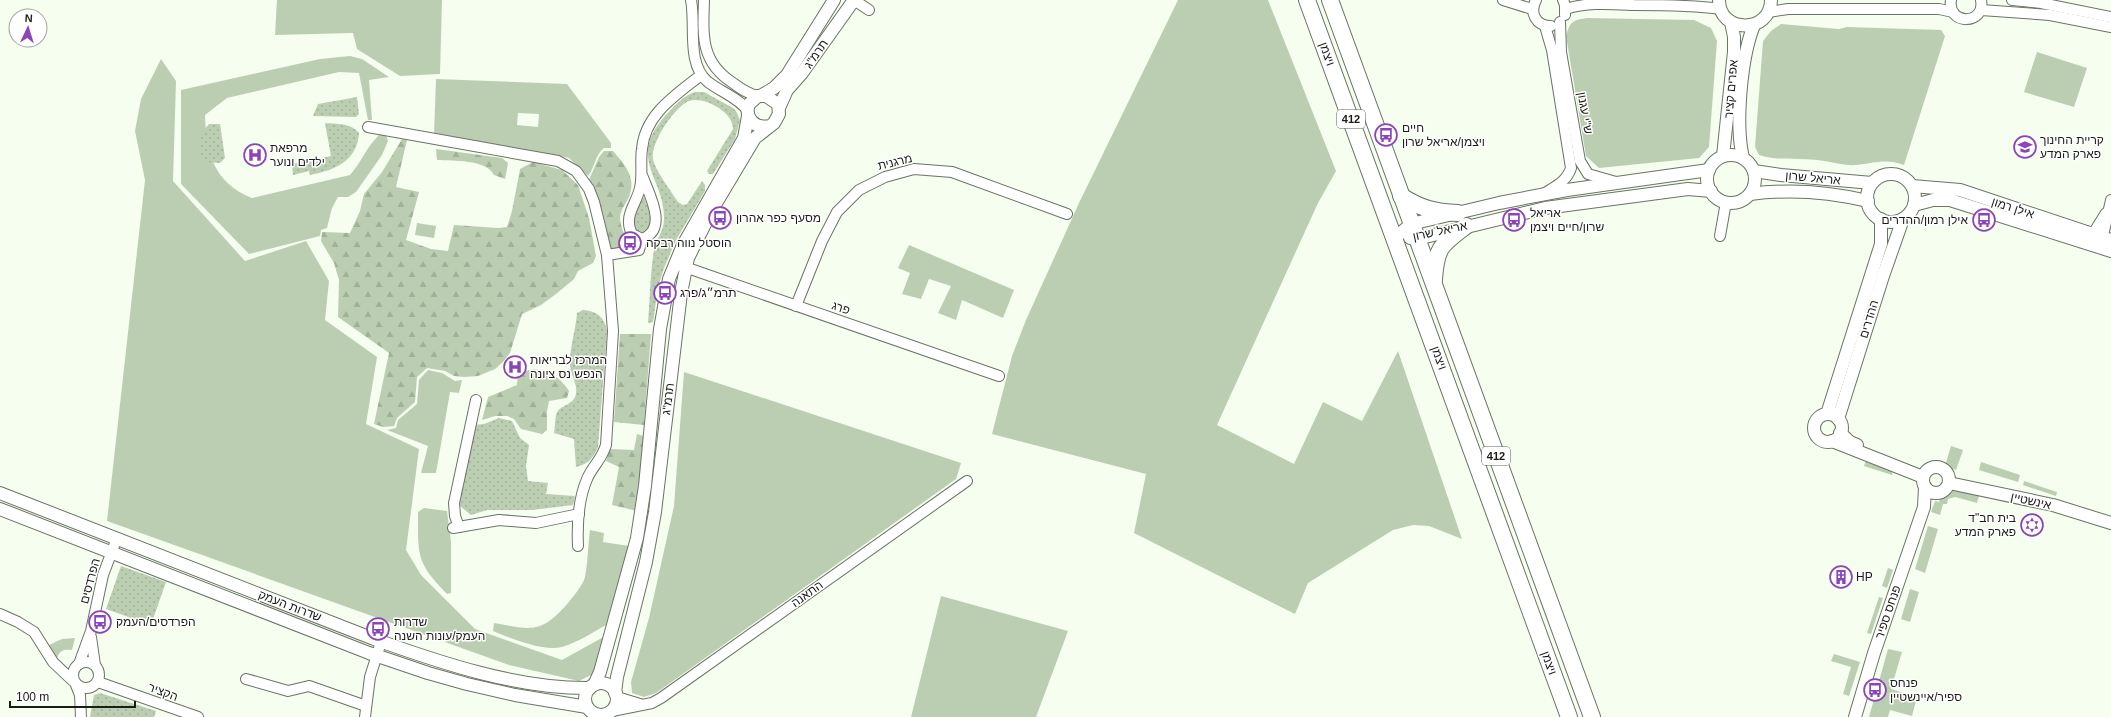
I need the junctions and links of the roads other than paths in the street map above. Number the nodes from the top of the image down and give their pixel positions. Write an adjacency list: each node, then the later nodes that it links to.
1 (691, 0): 25 (street)
2 (704, 0): 26 (street)
3 (834, 0): 26 (street, תרמ"ג)
4 (854, 0): 16 (street); 27 (street, תרמ"ג)
5 (1307, 0): 53 (main road, ויצמן / 412)
6 (1330, 0): 42 (main road, ויצמן / 412)
7 (1503, 0): 12 (street)
8 (1771, 0): 17 (street)
9 (1948, 0): 10 (street)
10 (1951, 0): 18 (street)
11 (2012, 0): 19 (street)
12 (1534, 4): 23 (street)
13 (1720, 4): 14 (street); 21 (street)
14 (1564, 5): 20 (street)
15 (1981, 5): 18 (street); 24 (street)
16 (869, 10)
17 (1768, 12): 18 (street); 22 (street)
18 (1953, 12)
19 (2111, 17)
20 (1560, 22): 23 (street); 36 (street, ש"י עגנון)
21 (1731, 22): 22 (street); 31 (street, אפרים קציר)
22 (1754, 25): 32 (street, אפרים קציר)
23 (1545, 26): 40 (street, ש"י עגנון)
24 (2111, 28)
25 (701, 75): 28 (street); 35 (street)
26 (760, 96): 27 (street); 28 (street)
27 (779, 108): 29 (street)
28 (748, 114): 29 (street); 58 (street, תרמ"ג)
29 (769, 126): 58 (street, תרמ"ג)
30 (368, 127): 57 (street)
31 (1723, 156): 32 (street); 33 (street)
32 (1742, 158): 34 (street)
33 (1709, 170): 36 (street, אריאל שרון); 39 (street)
34 (1754, 171): 37 (street, אריאל שרון); 41 (street)
35 (642, 175): 54 (street); 54 (street)
36 (1618, 182): 40 (street, אריאל שרון)
37 (1872, 184): 38 (street); 44 (street)
38 (1912, 186): 46 (street); 55 (street, אילן רמון)
39 (1710, 191): 45 (street); 48 (street, אריאל שרון)
40 (1543, 194): 48 (street, אריאל שרון)
41 (1750, 194): 44 (street, אריאל שרון); 45 (street)
42 (1401, 196): 48 (main road); 51 (main road, ויצמן / 412)
43 (2111, 200): 55 (street)
44 (1868, 201): 49 (street)
45 (1726, 202): 52 (street)
46 (1914, 205): 50 (street); 55 (street, אילן רמון)
47 (1067, 214): 60 (street, מרגנית)
48 (1462, 219): 51 (street, אריאל שרון); 59 (main road)
49 (1881, 219): 50 (street); 63 (street, ההדרים)
50 (1903, 219): 64 (street, ההדרים)
51 (1414, 231): 53 (street, אריאל שרון); 59 (main road, ויצמן / 412)
52 (1720, 236)
53 (1395, 238): 95 (main road, ויצמן / 412)
54 (642, 239): 57 (street)
55 (2100, 239): 56 (street, אילן רמון)
56 (2111, 251)
57 (607, 255): 71 (street)
58 (680, 266): 60 (street, פרג); 86 (street, תרמ"ג); 87 (street, תרמ"ג)
59 (1433, 285): 96 (main road, ויצמן / 412)
60 (796, 306): 61 (street, פרג)
61 (999, 376)
62 (476, 400): 71 (street)
63 (1827, 414): 64 (street); 65 (street)
64 (1838, 420): 65 (street)
65 (1836, 437): 67 (street)
66 (967, 481): 88 (street, התאנה)
67 (1928, 482): 68 (street); 68 (street); 97 (street, פנחס ספיר)
68 (1949, 483): 72 (street, אינשטיין)
69 (0, 492): 73 (street, שדרות העמק)
70 (0, 508): 75 (street, שדרות העמק)
71 (579, 514): 74 (street)
72 (2111, 523)
73 (117, 538): 75 (street, הפרדסים); 78 (street, שדרות העמק)
74 (578, 546)
75 (112, 552): 77 (street, הפרדסים); 79 (street, שדרות העמק)
76 (0, 614): 82 (street)
77 (91, 630): 80 (street, הפרדסים); 81 (street, הפרדסים)
78 (381, 642): 79 (street); 86 (street, שדרות העמק)
79 (376, 656): 89 (street); 90 (street, שדרות העמק)
80 (77, 665): 81 (street); 82 (street); 84 (street)
81 (95, 665): 85 (street)
82 (56, 666): 84 (street)
83 (246, 679): 89 (street)
84 (75, 683): 85 (street); 91 (street)
85 (95, 685): 91 (street); 93 (street, הקציר)
86 (592, 686): 87 (street); 90 (street)
87 (616, 695): 88 (street); 92 (street)
88 (646, 704): 92 (street, התאנה)
89 (366, 706): 94 (street)
90 (589, 712): 92 (street)
91 (81, 714)
92 (607, 714)
93 (198, 717)
94 (365, 717)
95 (1569, 717)
96 (1592, 717)
97 (1855, 717)

